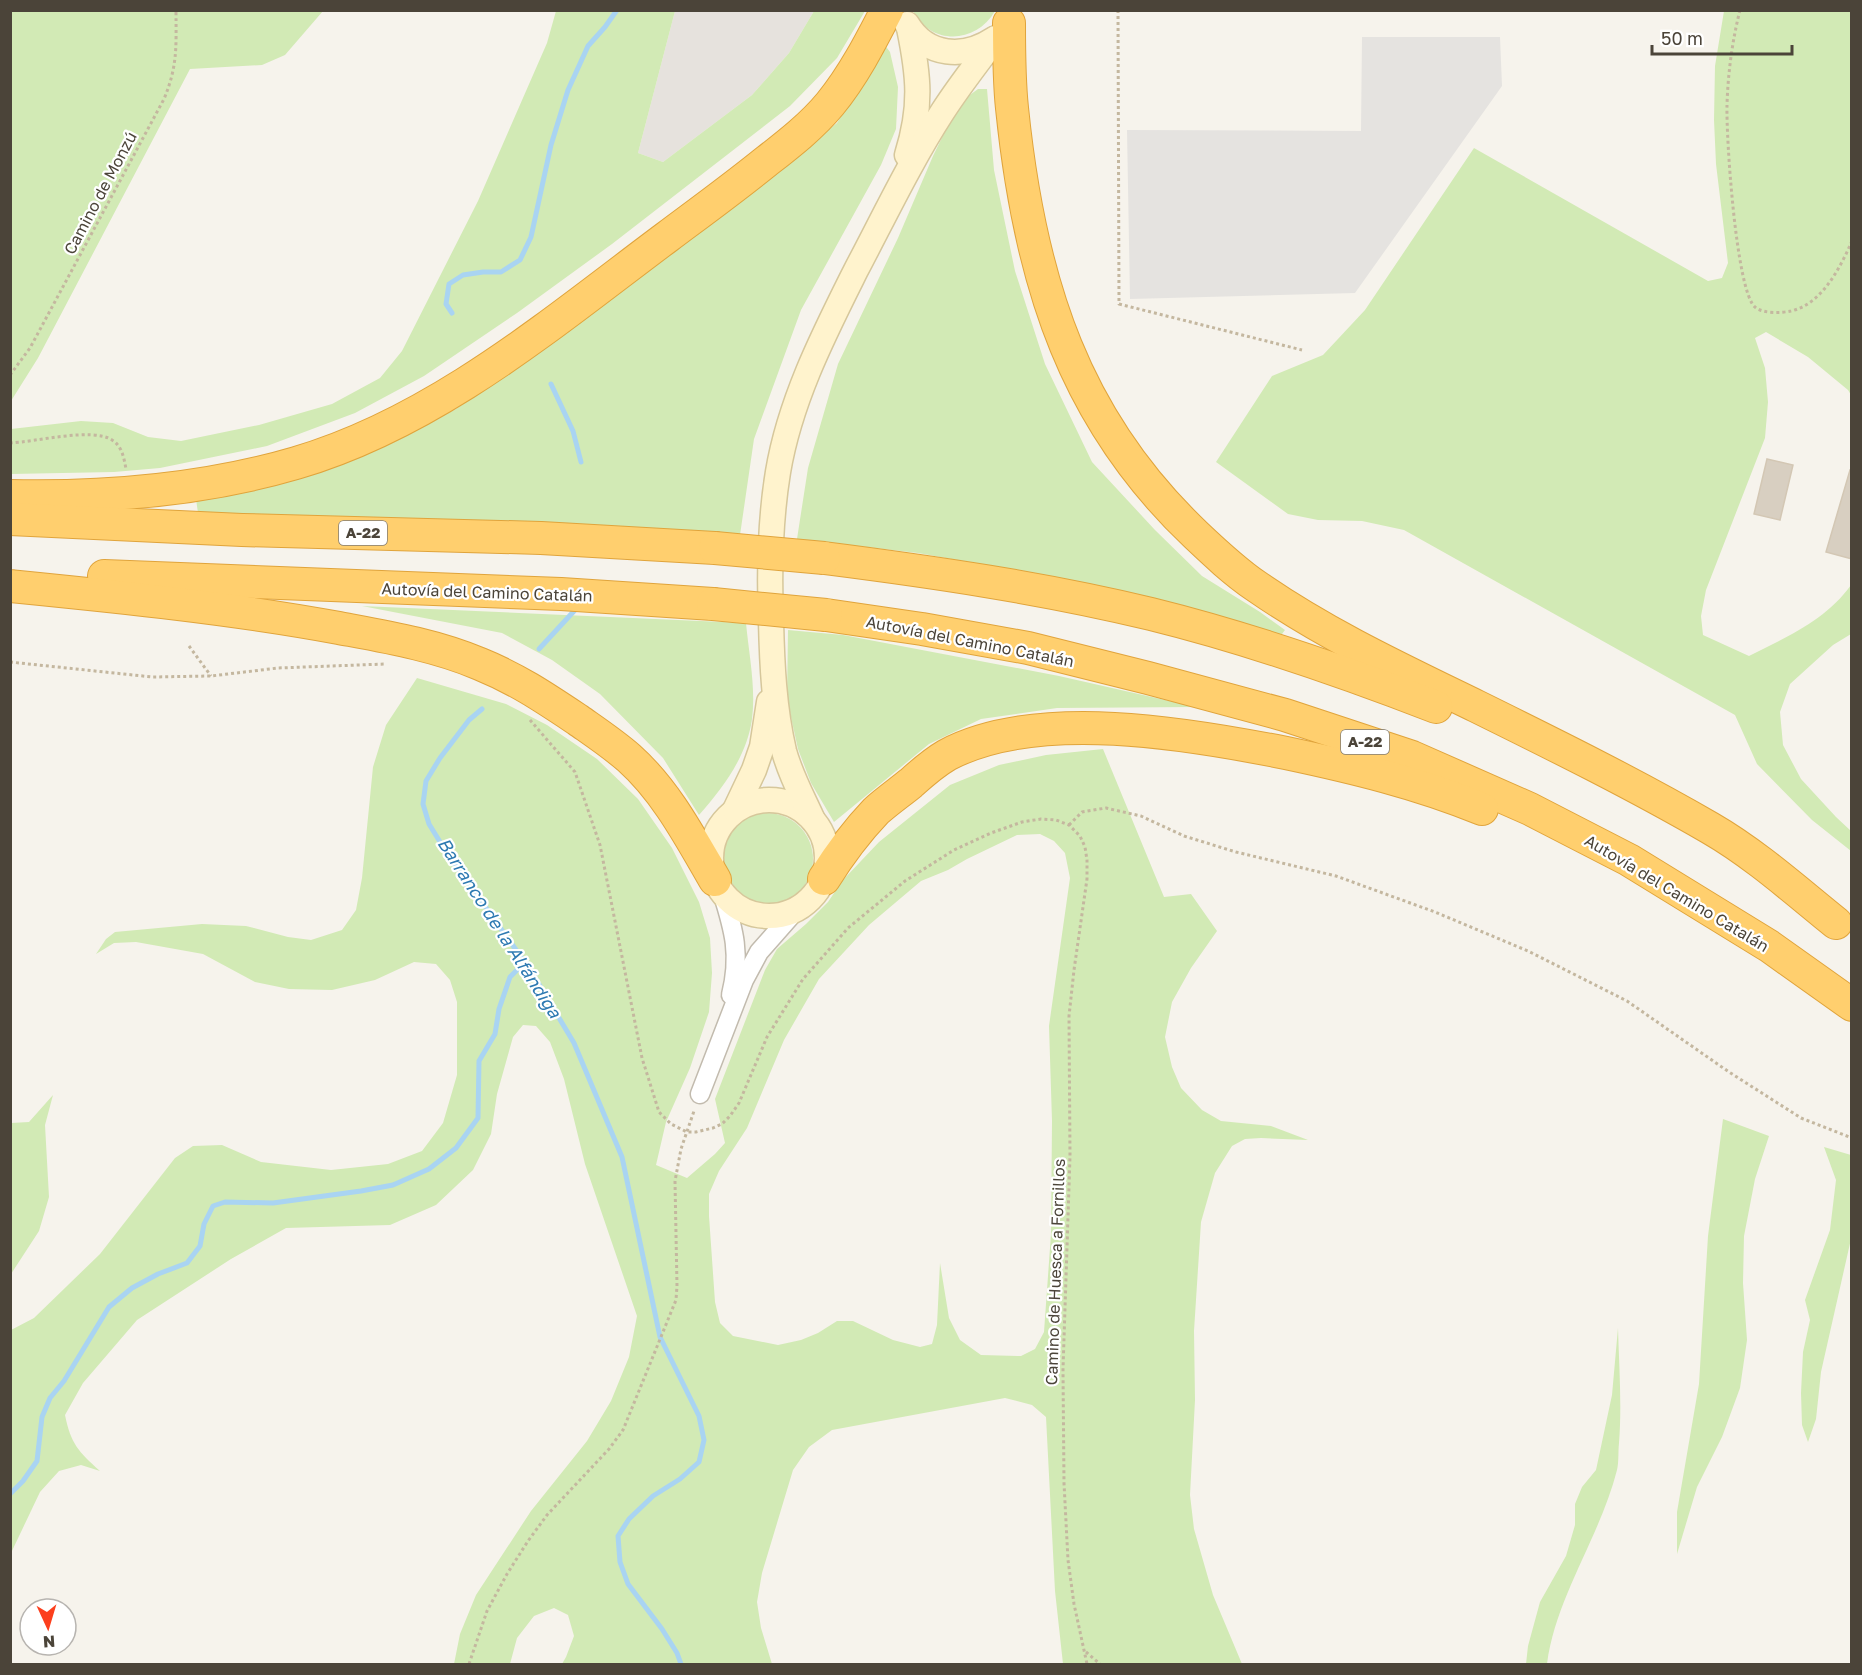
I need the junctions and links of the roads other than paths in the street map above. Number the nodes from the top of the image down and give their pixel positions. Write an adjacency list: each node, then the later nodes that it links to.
1 (899, 16): 2 (main road); 3 (main road); 4 (highway)
2 (1010, 20): 3 (main road); 14 (highway)
3 (895, 194): 8 (main road)
4 (10, 496)
5 (10, 519): 14 (highway, A-22, bridge)
6 (10, 571): 15 (highway, Autovía del Camino Catalán / A-22, bridge)
7 (10, 586): 12 (highway)
8 (772, 672): 9 (main road); 10 (main road)
9 (735, 810): 10 (main road); 12 (main road)
10 (812, 818): 11 (main road)
11 (824, 879): 13 (main road); 15 (highway)
12 (718, 886): 13 (main road); 17 (street)
13 (796, 910): 17 (street)
14 (1844, 929)
15 (1769, 946): 16 (highway, Autovía del Camino Catalán / A-22)
16 (1851, 1005)
17 (718, 1046): 18 (street)
18 (700, 1094)

